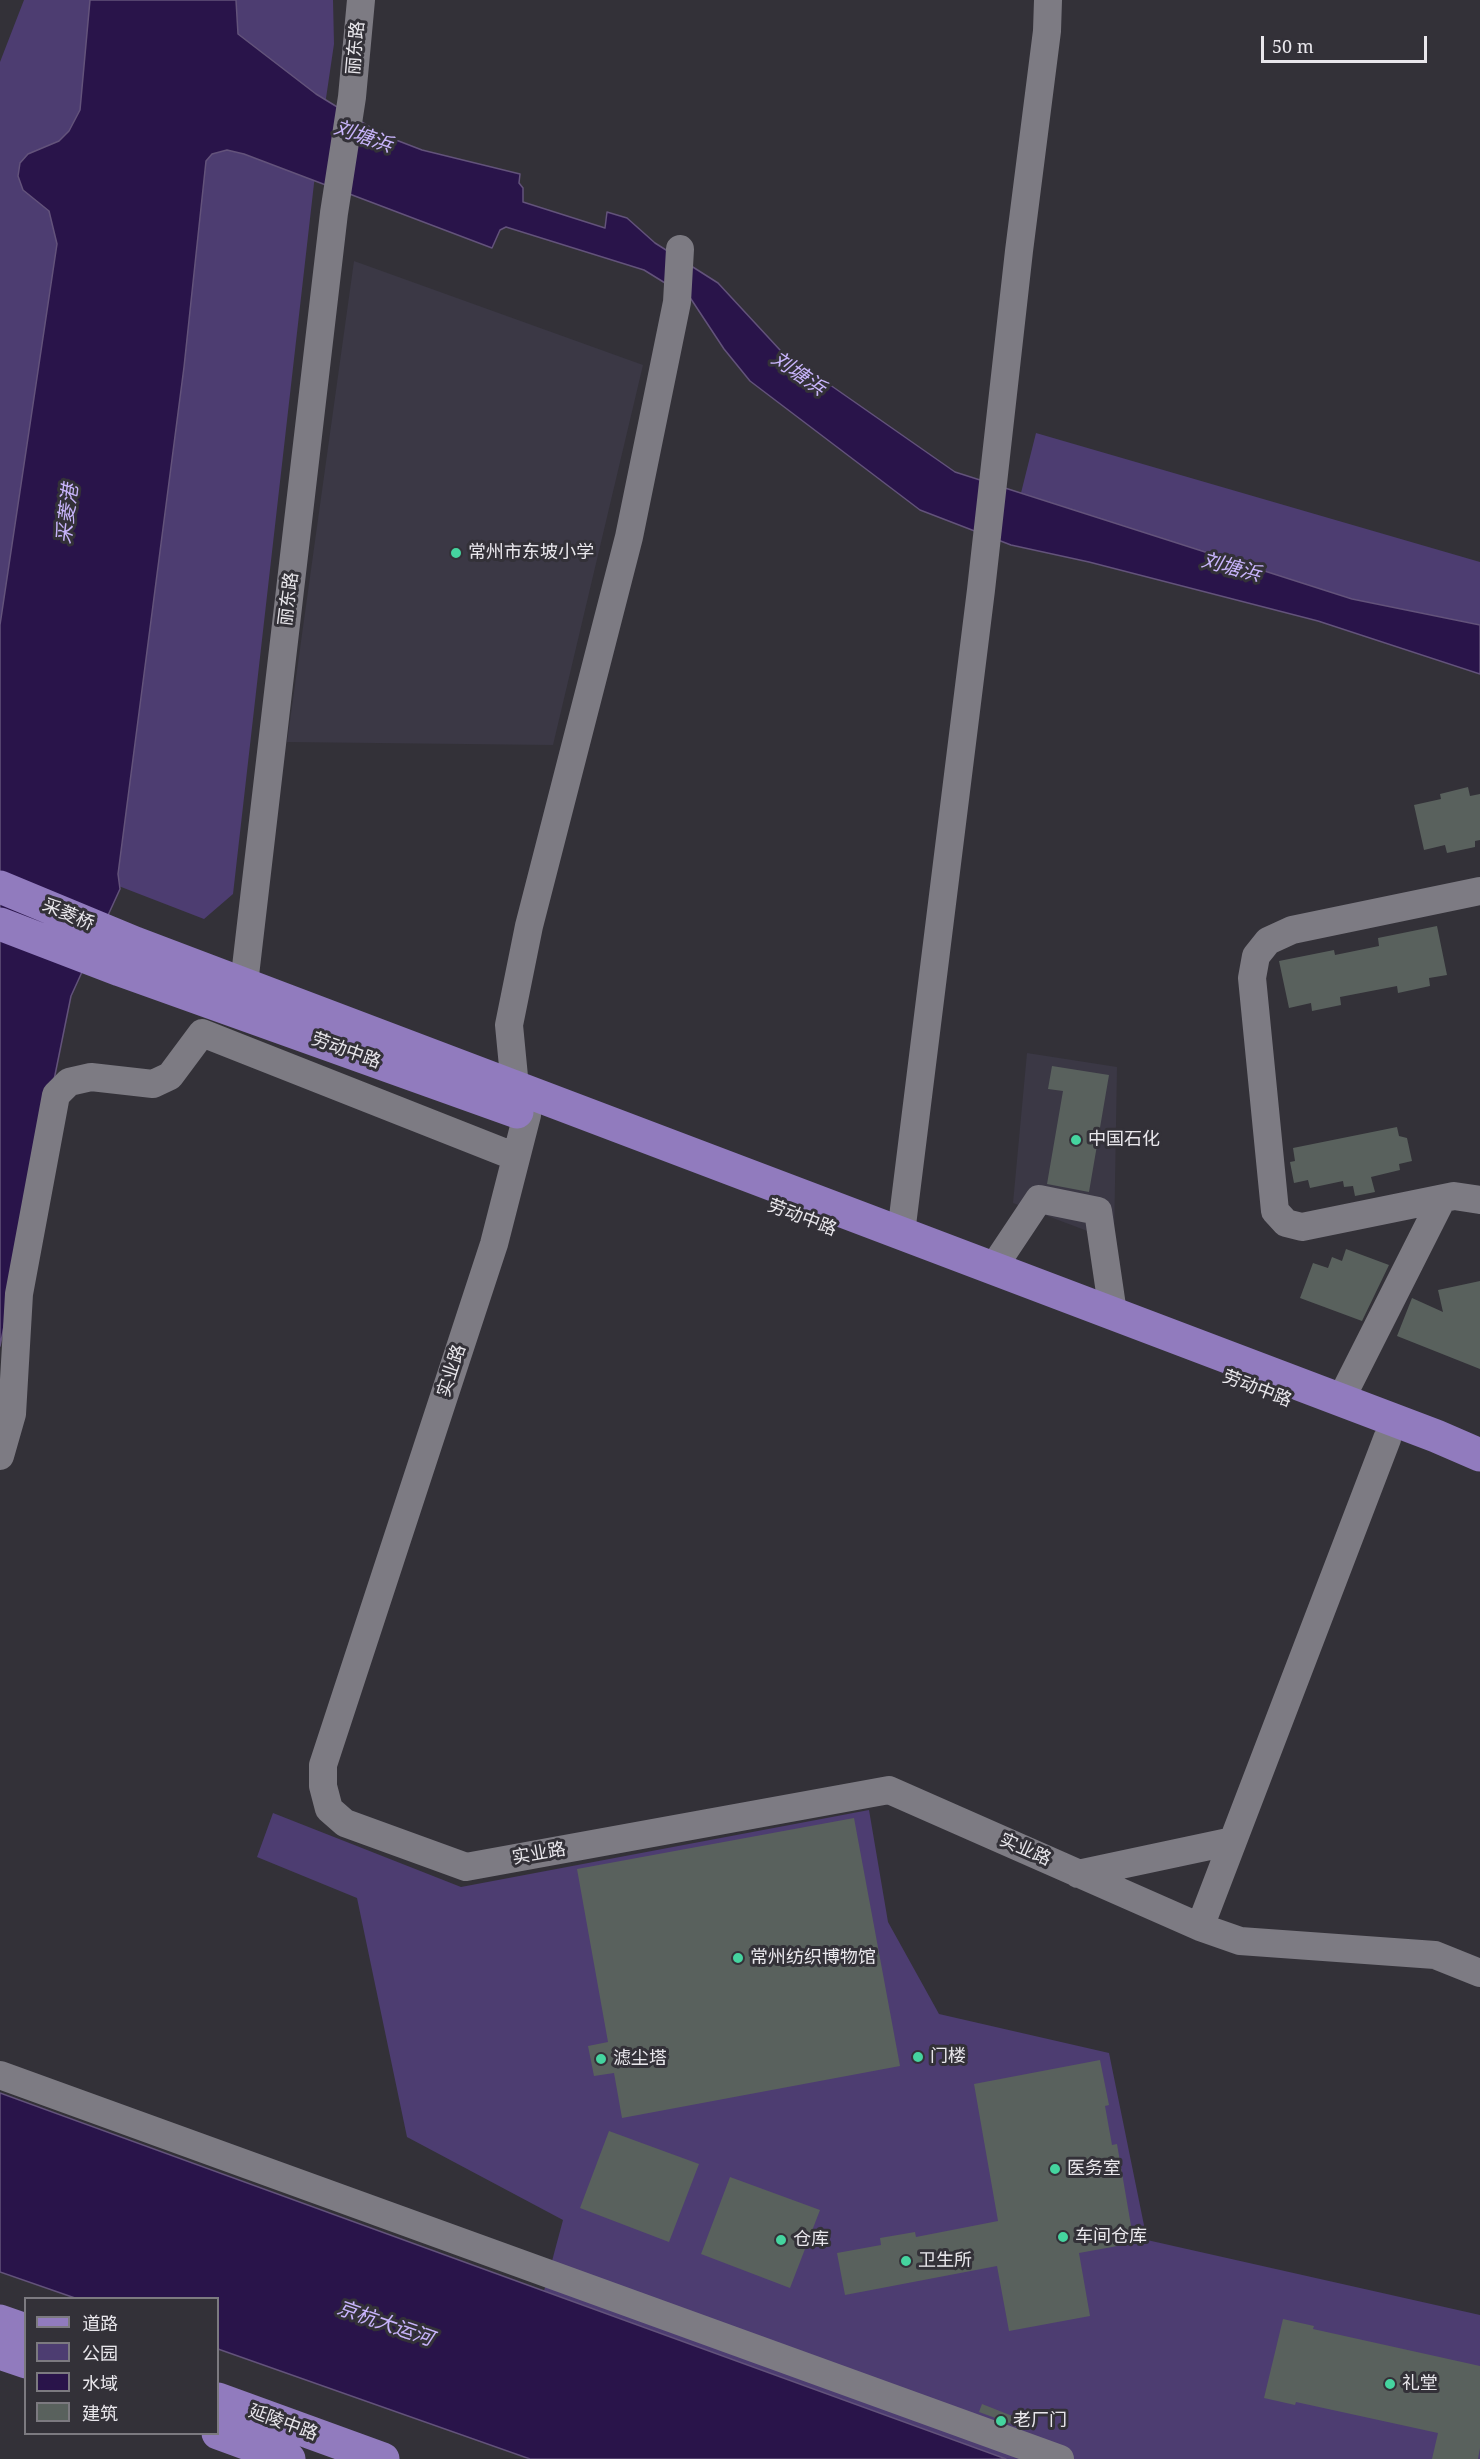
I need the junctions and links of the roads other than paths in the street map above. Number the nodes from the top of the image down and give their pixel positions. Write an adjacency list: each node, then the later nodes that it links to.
1 (361, 0): 8 (street, 丽东路)
2 (1048, 0): 13 (street)
3 (680, 249): 9 (street)
4 (0, 887): 7 (main road, 采菱桥)
5 (1480, 891): 11 (street)
6 (0, 924): 7 (main road, 采菱桥)
7 (128, 957): 8 (main road, 劳动中路); 9 (main road, 劳动中路)
8 (243, 984): 9 (main road, 劳动中路)
9 (521, 1101): 10 (street, 实业路); 13 (main road, 劳动中路); 17 (main road, 劳动中路)
10 (516, 1157): 19 (street); 22 (street, 实业路)
11 (1442, 1199): 12 (street); 16 (street)
12 (1480, 1200)
13 (901, 1233): 14 (main road, 劳动中路)
14 (993, 1268): 15 (main road, 劳动中路); 15 (street)
15 (1113, 1313): 16 (main road, 劳动中路)
16 (1341, 1399): 18 (main road, 劳动中路)
17 (1387, 1439): 20 (main road, 劳动中路); 21 (street)
18 (1480, 1455)
19 (0, 1456)
20 (1480, 1478)
21 (1233, 1841): 22 (street); 23 (street)
22 (1078, 1874): 23 (street, 实业路)
23 (1200, 1927): 24 (street, 实业路)
24 (1480, 1973)
25 (0, 2075): 34 (street)
26 (0, 2321): 27 (main road)
27 (24, 2329)
28 (0, 2353): 29 (main road)
29 (24, 2361)
30 (219, 2399): 33 (main road, 延陵中路)
31 (219, 2433): 32 (main road, 延陵中路)
32 (289, 2459)
33 (383, 2459)
34 (1060, 2459)

